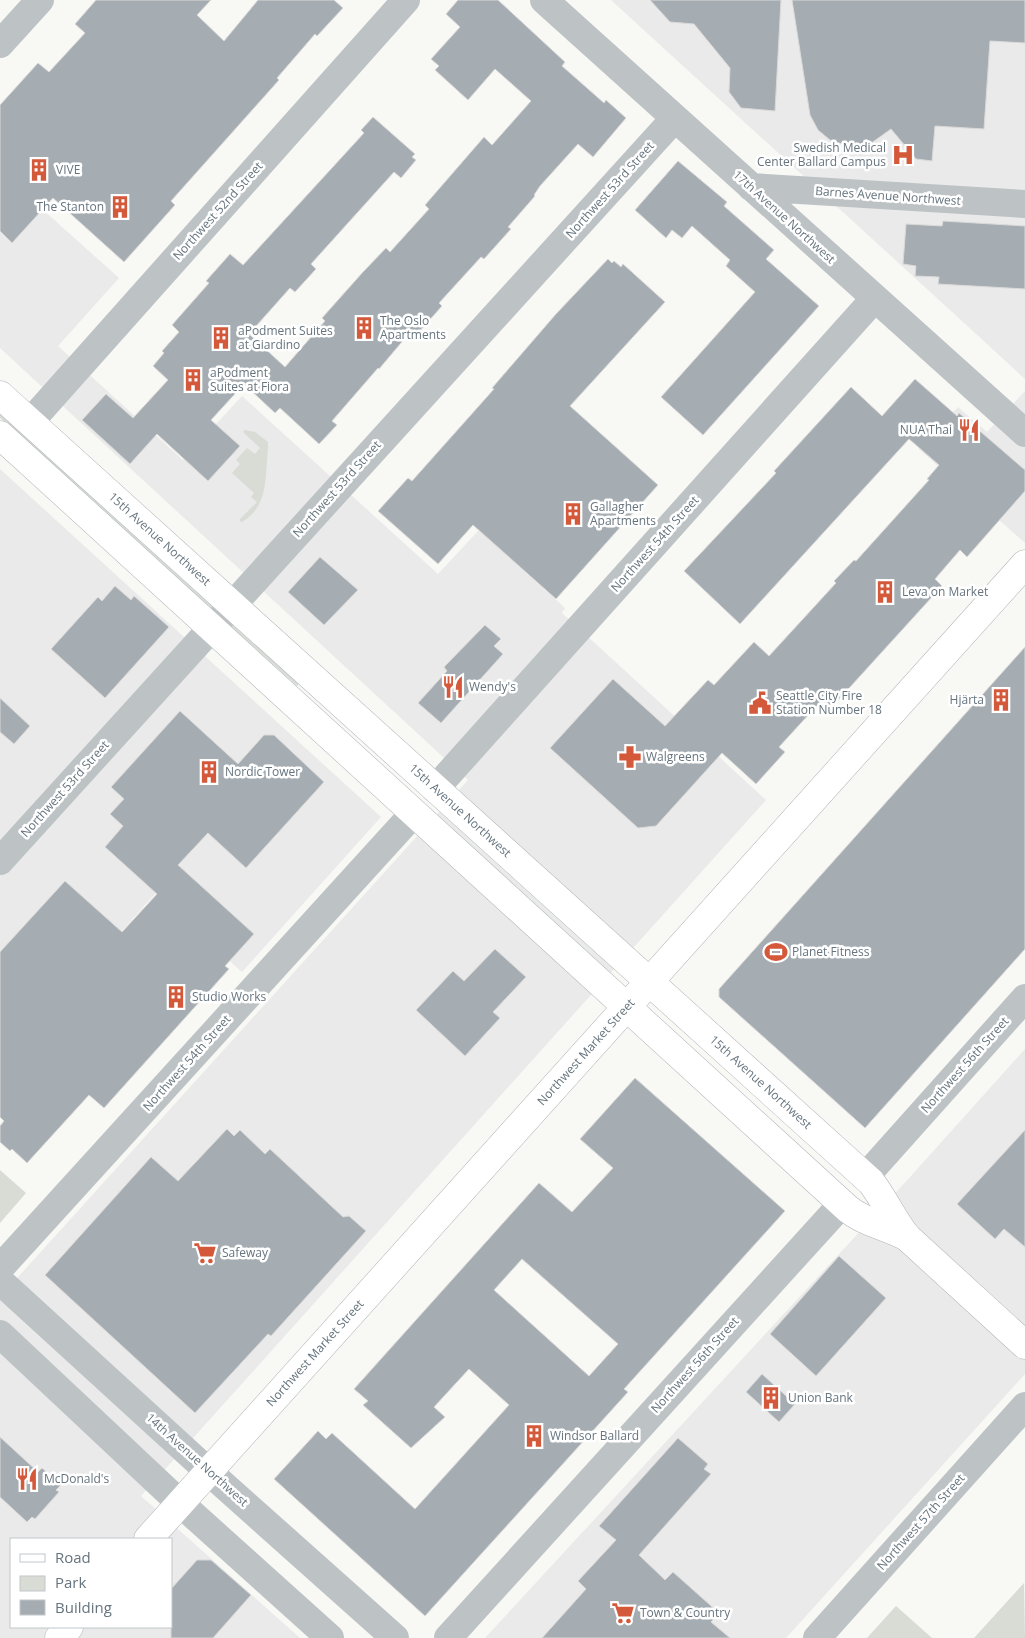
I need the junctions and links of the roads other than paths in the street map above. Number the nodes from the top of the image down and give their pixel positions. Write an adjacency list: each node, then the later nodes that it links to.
1 (40, 0): 4 (street)
2 (406, 0): 10 (street, Northwest 52nd Street)
3 (546, 1): 5 (street, 17th Avenue Northwest)
4 (0, 44)
5 (675, 118): 6 (street, 17th Avenue Northwest); 14 (street, Northwest 53rd Street)
6 (751, 187): 7 (street, Barnes Avenue Northwest); 8 (street, 17th Avenue Northwest)
7 (1025, 204)
8 (875, 298): 11 (street, 17th Avenue Northwest); 16 (street, Northwest 54th Street)
9 (0, 395): 10 (main road, 15th Avenue Northwest)
10 (30, 422): 14 (main road, 15th Avenue Northwest)
11 (1025, 433)
12 (4, 445): 15 (main road, 15th Avenue Northwest)
13 (1025, 564): 19 (main road, Northwest Market Street)
14 (232, 605): 15 (street, Northwest 53rd Street); 16 (main road, 15th Avenue Northwest)
15 (212, 628): 17 (main road, 15th Avenue Northwest); 18 (street, Northwest 53rd Street)
16 (435, 789): 19 (main road, 15th Avenue Northwest)
17 (414, 813): 21 (main road, 15th Avenue Northwest); 25 (street, Northwest 54th Street)
18 (0, 861)
19 (649, 982): 21 (main road, Northwest Market Street); 22 (main road, 15th Avenue Northwest)
20 (1025, 998): 22 (street, Northwest 56th Street)
21 (627, 1007): 23 (main road, 15th Avenue Northwest); 30 (main road, Northwest Market Street)
22 (865, 1177): 24 (main road, 15th Avenue Northwest)
23 (842, 1204): 24 (main road, 15th Avenue Northwest); 37 (street, Northwest 56th Street)
24 (907, 1237): 28 (main road, 15th Avenue Northwest)
25 (0, 1268)
26 (0, 1281): 30 (street, 14th Avenue Northwest)
27 (0, 1334): 31 (street)
28 (1025, 1345)
29 (1025, 1406): 38 (street, Northwest 57th Street)
30 (209, 1472): 31 (main road, Northwest Market Street); 36 (street, 14th Avenue Northwest)
31 (180, 1504): 32 (main road, Northwest Market Street); 35 (street)
32 (149, 1538)
33 (68, 1628): 34 (main road)
34 (59, 1638)
35 (330, 1638)
36 (395, 1638)
37 (448, 1638)
38 (817, 1638)

